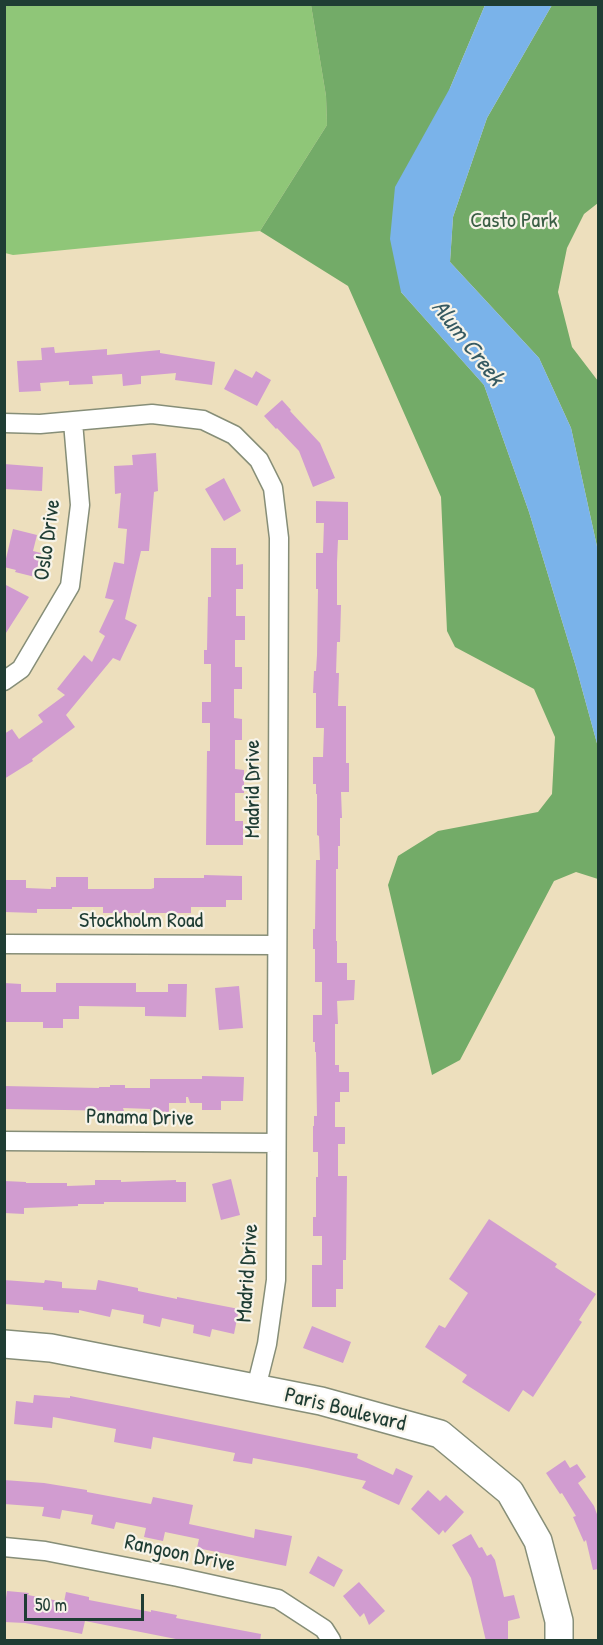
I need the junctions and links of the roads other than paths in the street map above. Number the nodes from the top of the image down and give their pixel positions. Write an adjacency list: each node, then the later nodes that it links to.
1 (73, 422): 2 (street, Madrid Drive); 3 (street, Oslo Drive); 5 (street, Madrid Drive)
2 (4, 423)
3 (4, 681)
4 (4, 944): 5 (street, Stockholm Road)
5 (276, 945): 7 (street, Madrid Drive)
6 (4, 1141): 7 (street, Panama Drive)
7 (276, 1143): 9 (street, Madrid Drive)
8 (4, 1344): 9 (street, Paris Boulevard)
9 (256, 1388): 12 (street, Paris Boulevard)
10 (4, 1547): 11 (street, Rangoon Drive)
11 (331, 1641)
12 (559, 1641)

